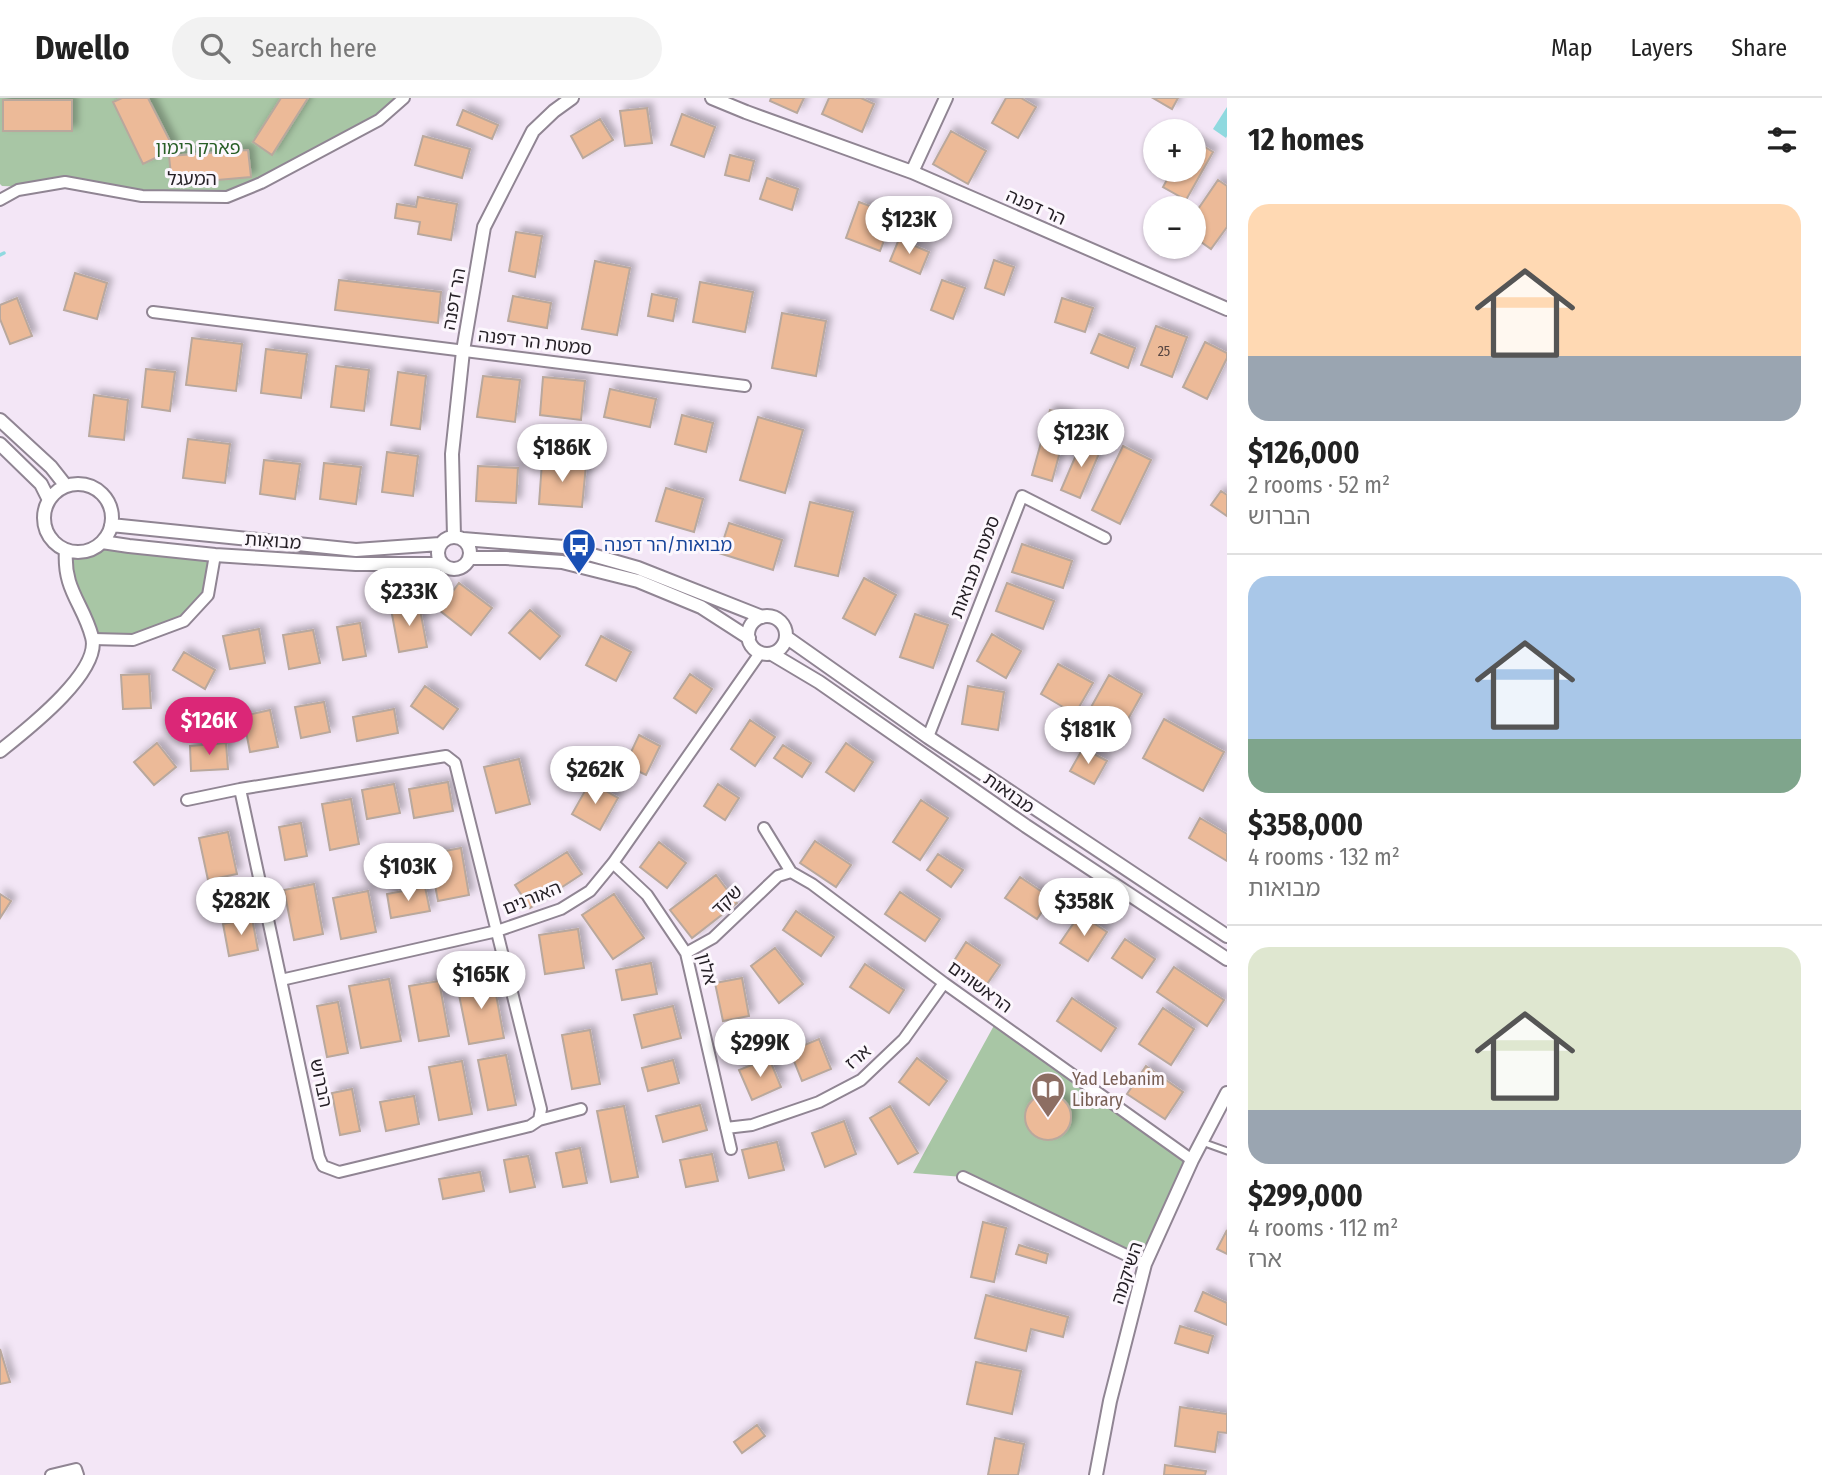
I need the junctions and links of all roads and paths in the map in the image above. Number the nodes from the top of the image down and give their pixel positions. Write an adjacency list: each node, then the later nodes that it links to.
1 (404, 98): 6 (street, המעגל)
2 (572, 98): 9 (street, הר דפנה)
3 (712, 98): 5 (street, הר דפנה)
4 (946, 98): 5 (street)
5 (912, 172): 7 (street, הר דפנה)
6 (0, 200)
7 (1227, 309)
8 (153, 312): 9 (street, סמטת הר דפנה)
9 (464, 351): 10 (street, סמטת הר דפנה); 16 (street, הר דפנה)
10 (746, 386)
11 (0, 420): 13 (street)
12 (0, 444): 14 (street)
13 (66, 486): 14 (street); 15 (street)
14 (49, 500): 20 (street)
15 (111, 525): 18 (street); 19 (street, מבואות)
16 (458, 538): 19 (street); 22 (street); 24 (street)
17 (1105, 538): 29 (street, סמטת מבואות)
18 (102, 542): 20 (street); 21 (street, מבואות)
19 (440, 544): 23 (street)
20 (66, 550): 27 (street)
21 (215, 555): 23 (street, מבואות); 27 (street)
22 (470, 558): 23 (street); 26 (street)
23 (442, 564)
24 (762, 617): 25 (street); 26 (street)
25 (786, 637): 28 (street); 29 (street, מבואות)
26 (748, 638): 28 (street)
27 (93, 639): 30 (street)
28 (766, 653): 34 (street, האורנים); 39 (street, מבואות)
29 (928, 737): 37 (street, מבואות)
30 (0, 751)
31 (240, 789): 32 (street); 36 (street); 40 (street, הברוש)
32 (187, 800)
33 (764, 828): 35 (street, הראשונים)
34 (613, 863): 36 (street, האורנים); 38 (street, אלון)
35 (791, 872): 38 (street, שקד); 41 (street, הראשונים)
36 (496, 931): 40 (street, האורנים); 44 (street)
37 (1227, 936)
38 (686, 953): 45 (street, אלון)
39 (1227, 959)
40 (281, 980): 44 (street, הברוש)
41 (944, 983): 45 (street, ארז); 49 (street, הראשונים)
42 (1227, 1093): 46 (street, השיקמה)
43 (581, 1109): 44 (street, הברוש)
44 (539, 1120)
45 (726, 1128): 47 (street, אלון)
46 (1202, 1142): 48 (lane); 49 (street, השיקמה)
47 (731, 1149)
48 (1227, 1151)
49 (1192, 1160): 51 (street, השיקמה)
50 (963, 1177): 51 (street)
51 (1145, 1264): 54 (street, השיקמה)
52 (51, 1475): 53 (street)
53 (78, 1475)
54 (1096, 1475)

